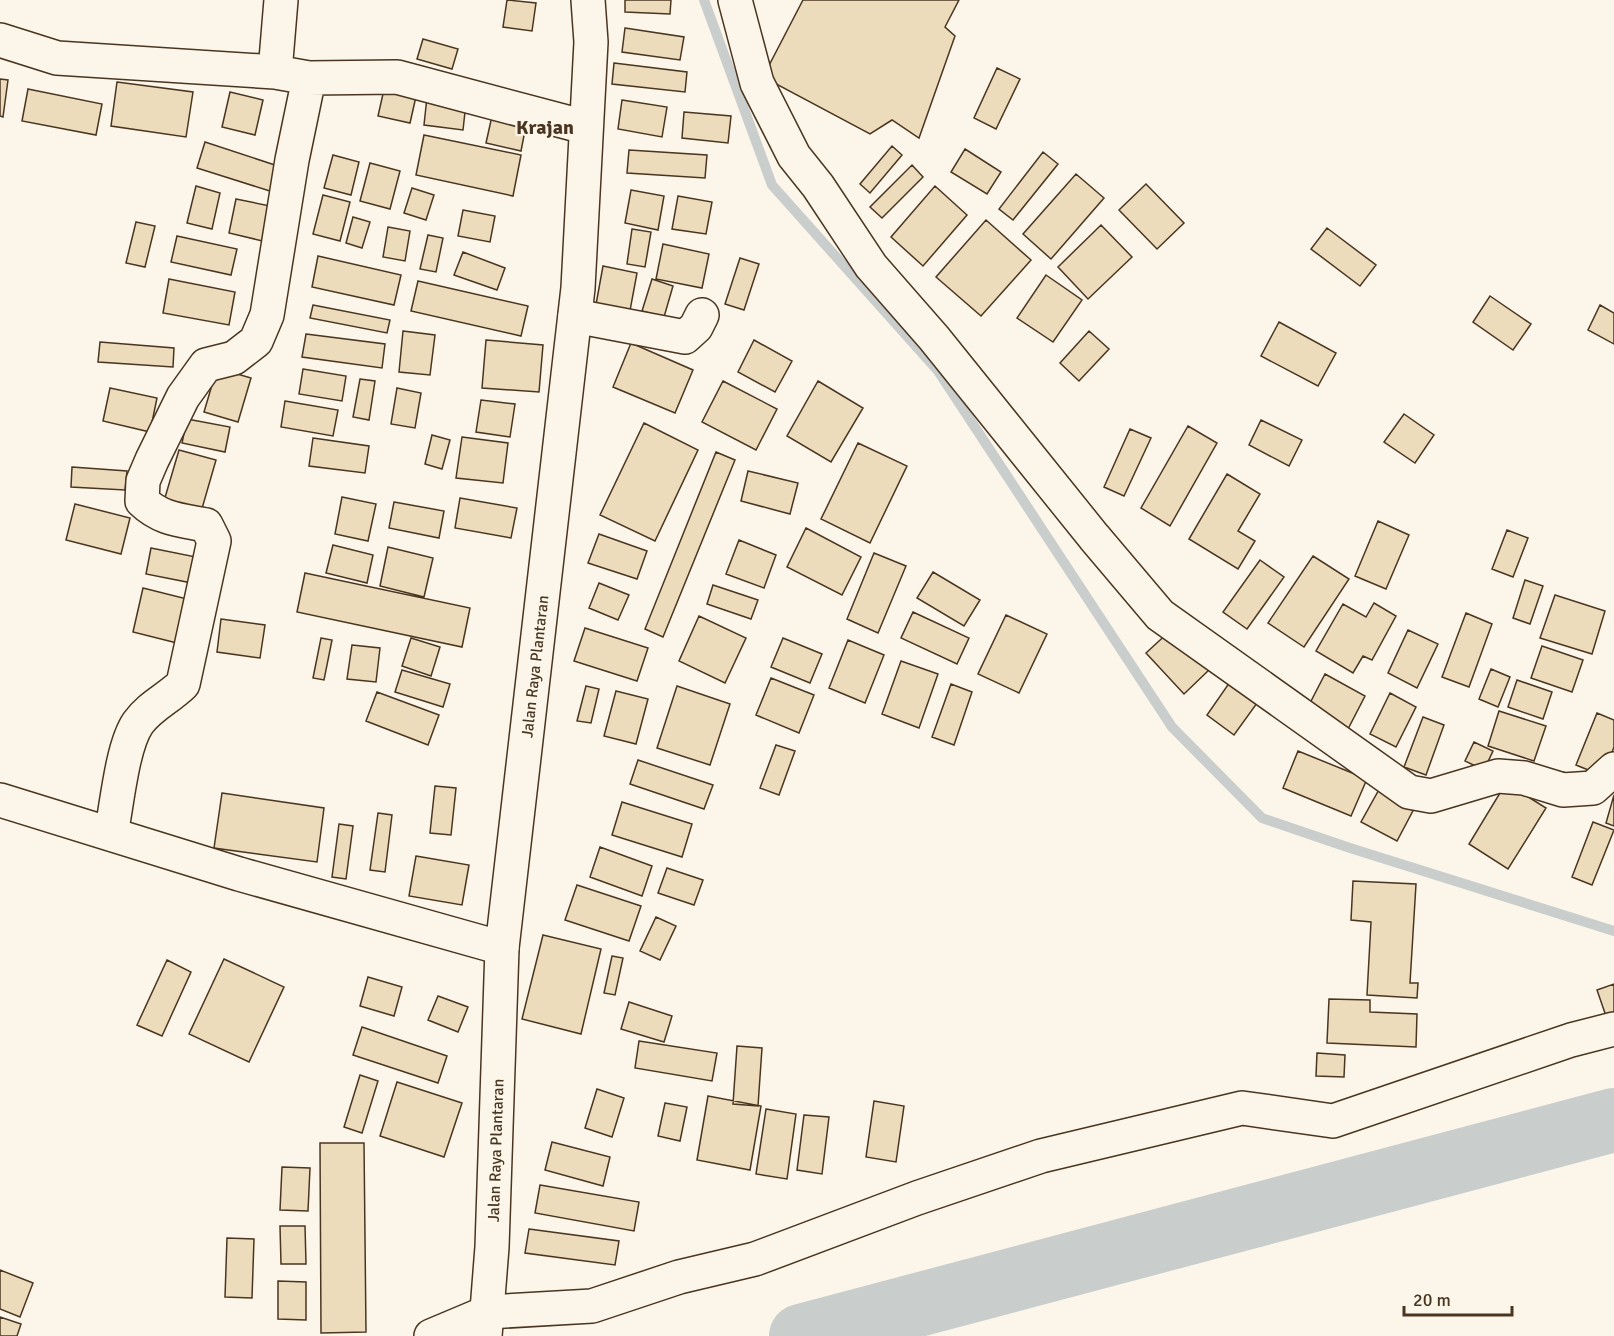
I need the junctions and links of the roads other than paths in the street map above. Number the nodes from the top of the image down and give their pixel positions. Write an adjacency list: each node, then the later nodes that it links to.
1 (281, 0): 5 (street)
2 (588, 0): 7 (street, Jalan Raya Plantaran)
3 (735, 0): 10 (street)
4 (0, 40): 5 (street)
5 (275, 72): 6 (street)
6 (309, 78): 7 (street); 12 (street)
7 (585, 127): 9 (street, Jalan Raya Plantaran)
8 (702, 315): 9 (street)
9 (575, 316): 13 (street, Jalan Raya Plantaran)
10 (1614, 769)
11 (0, 800): 12 (street)
12 (111, 834): 13 (street)
13 (502, 948): 15 (street, Jalan Raya Plantaran)
14 (1614, 1029): 15 (street)
15 (486, 1327): 16 (street)
16 (431, 1336)

